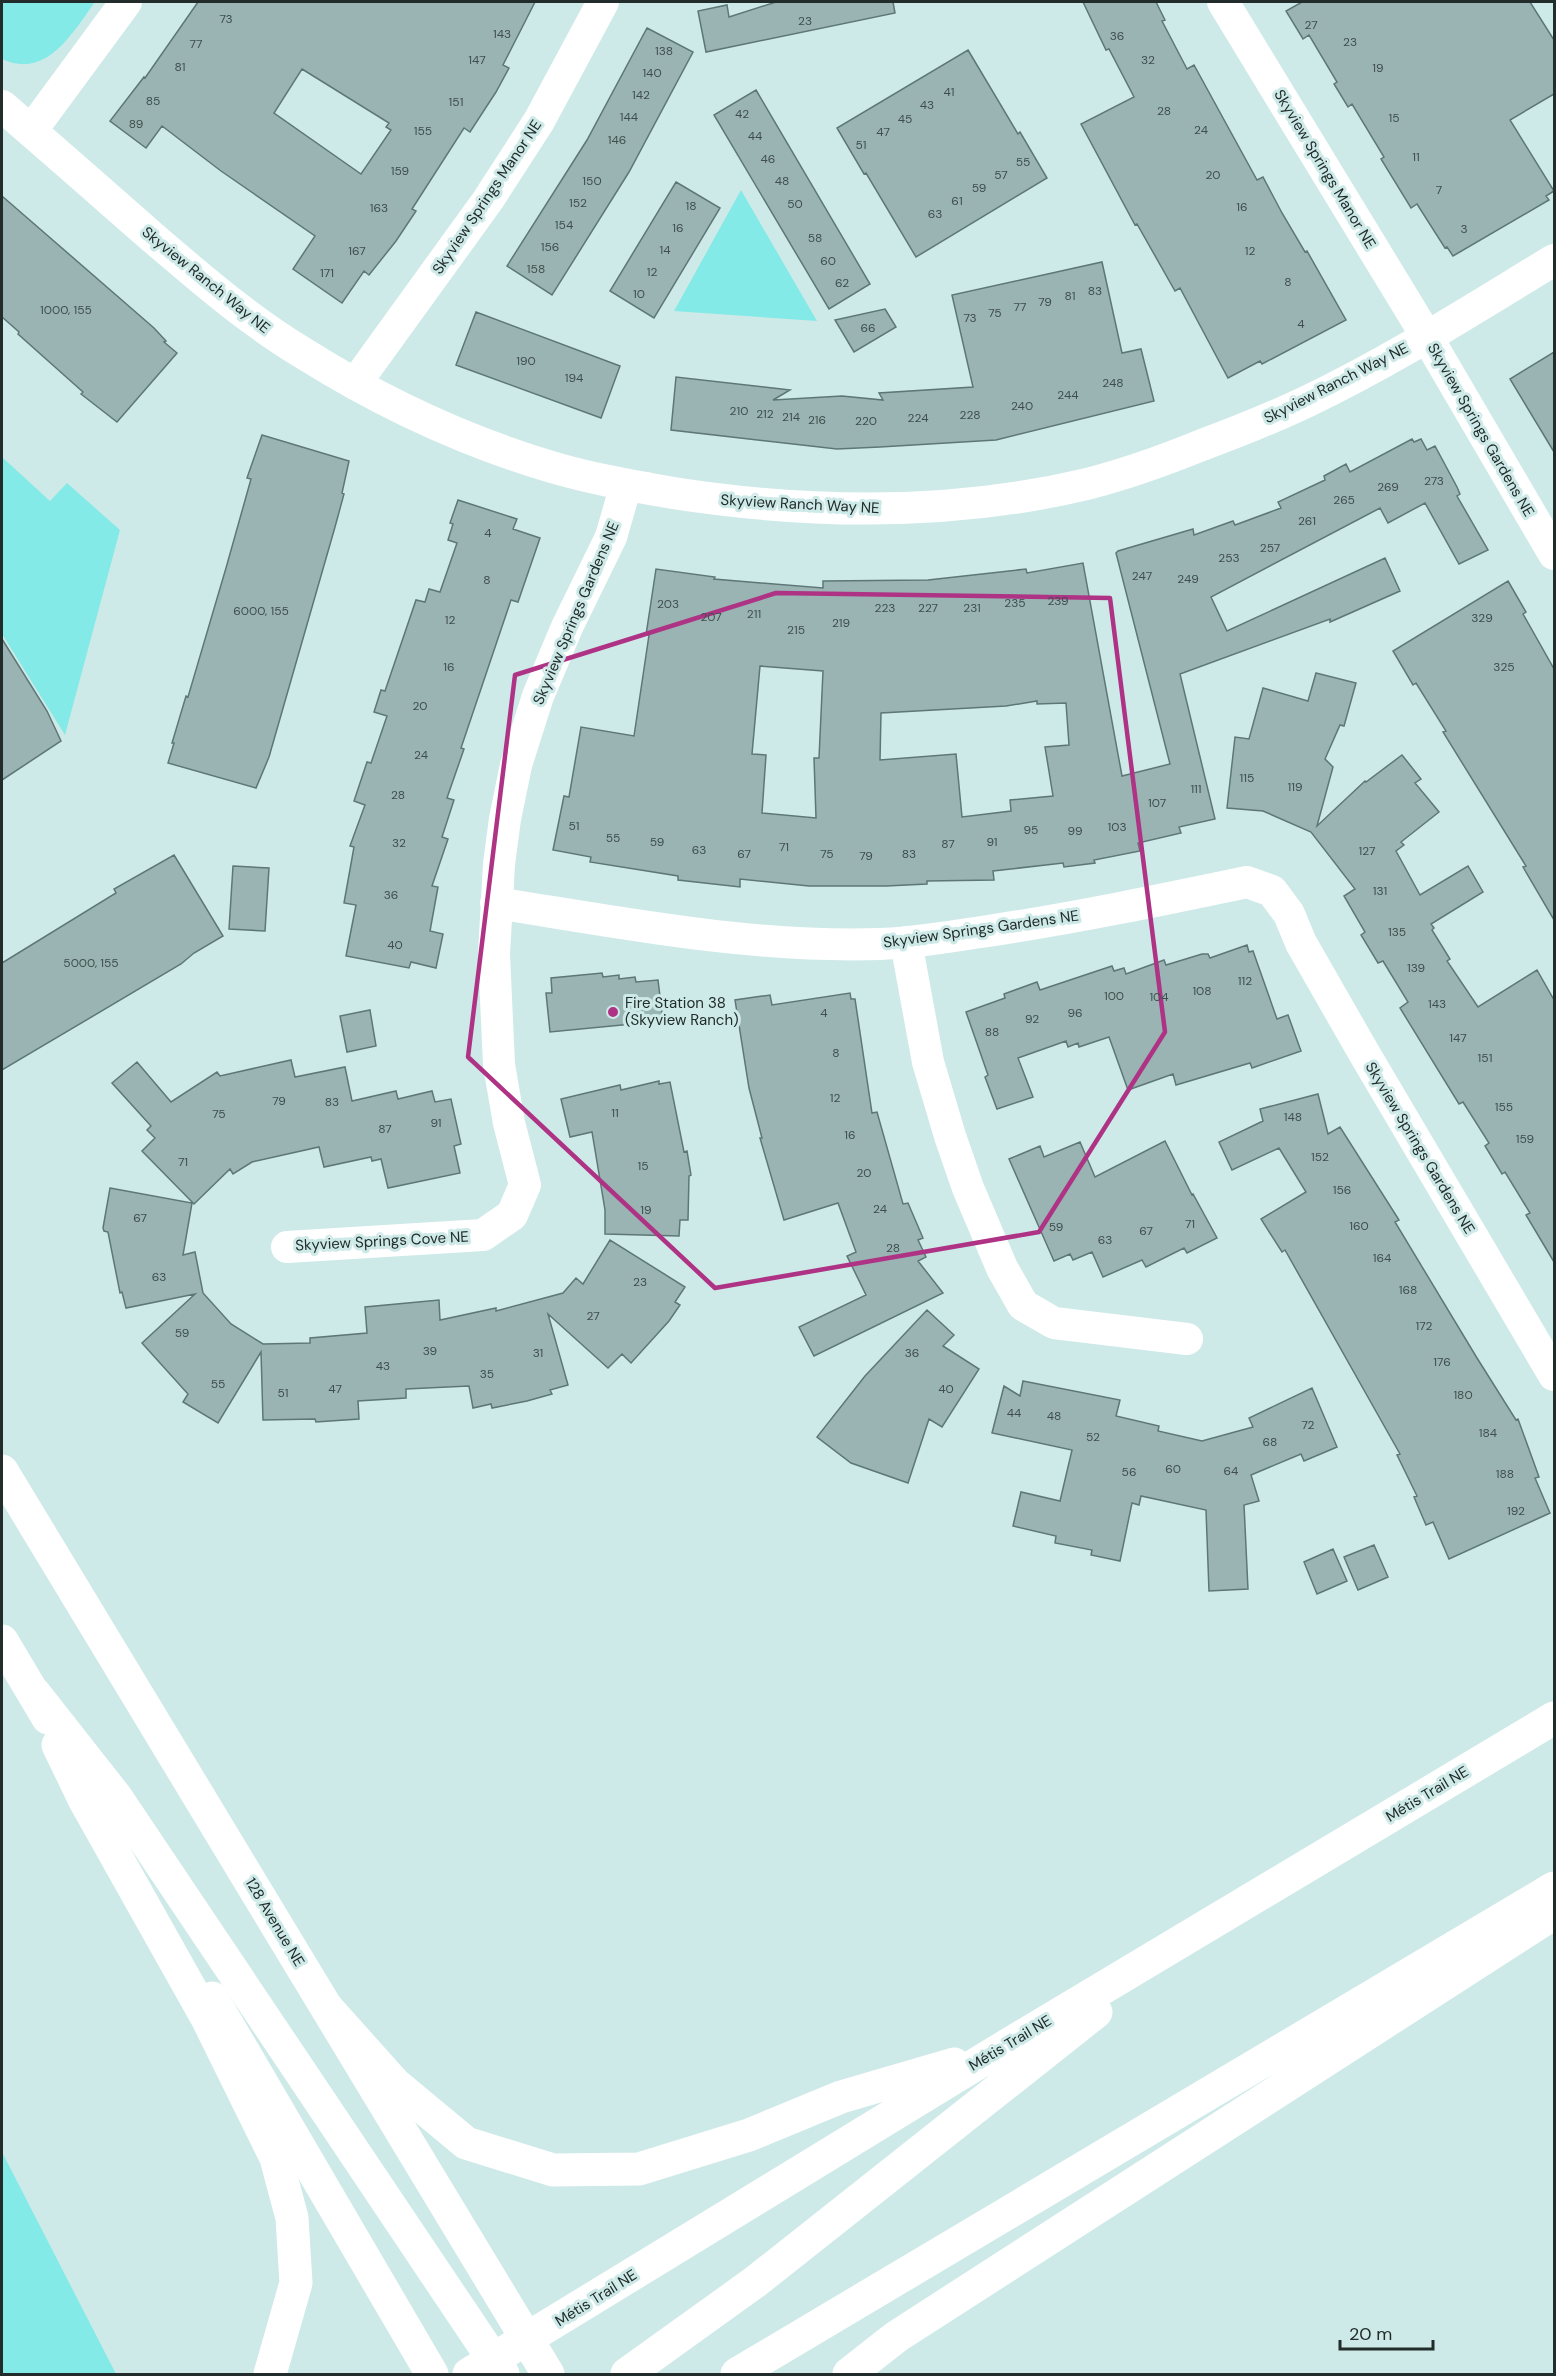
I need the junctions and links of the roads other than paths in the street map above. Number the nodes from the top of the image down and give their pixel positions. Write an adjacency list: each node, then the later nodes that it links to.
1 (126, 2): 5 (street)
2 (603, 2): 8 (street, Skyview Springs Manor NE)
3 (1223, 2): 7 (street, Skyview Springs Manor NE)
4 (2, 106): 5 (street, Skyview Ranch Way NE)
5 (31, 131): 8 (street, Skyview Ranch Way NE)
6 (1554, 260): 7 (street, Skyview Ranch Way NE)
7 (1427, 337): 9 (street, Skyview Ranch Way NE); 10 (street, Skyview Springs Gardens NE)
8 (355, 384): 9 (street, Skyview Ranch Way NE)
9 (626, 485): 11 (street, Skyview Springs Gardens NE)
10 (1554, 554)
11 (496, 903): 12 (street, Skyview Springs Gardens NE); 13 (street, Skyview Springs Cove NE)
12 (906, 942): 14 (street); 15 (street, Skyview Springs Gardens NE)
13 (287, 1247)
14 (1187, 1339)
15 (1554, 1375)
16 (2, 1471): 23 (main road, 128 Avenue NE)
17 (2, 1641): 18 (main road)
18 (35, 1694): 26 (main road); 27 (main road); 28 (main road)
19 (1554, 1718): 22 (main road, Métis Trail NE)
20 (1554, 1888): 31 (main road)
21 (1554, 1913): 32 (main road)
22 (1204, 1928): 24 (main road, Métis Trail NE); 30 (main road)
23 (327, 2008): 24 (main road); 25 (main road, 128 Avenue NE)
24 (996, 2052): 25 (main road, Métis Trail NE)
25 (527, 2340): 26 (main road); 29 (main road, 128 Avenue NE)
26 (494, 2371)
27 (270, 2374)
28 (432, 2374)
29 (548, 2374)
30 (627, 2374)
31 (736, 2374)
32 (849, 2374)

